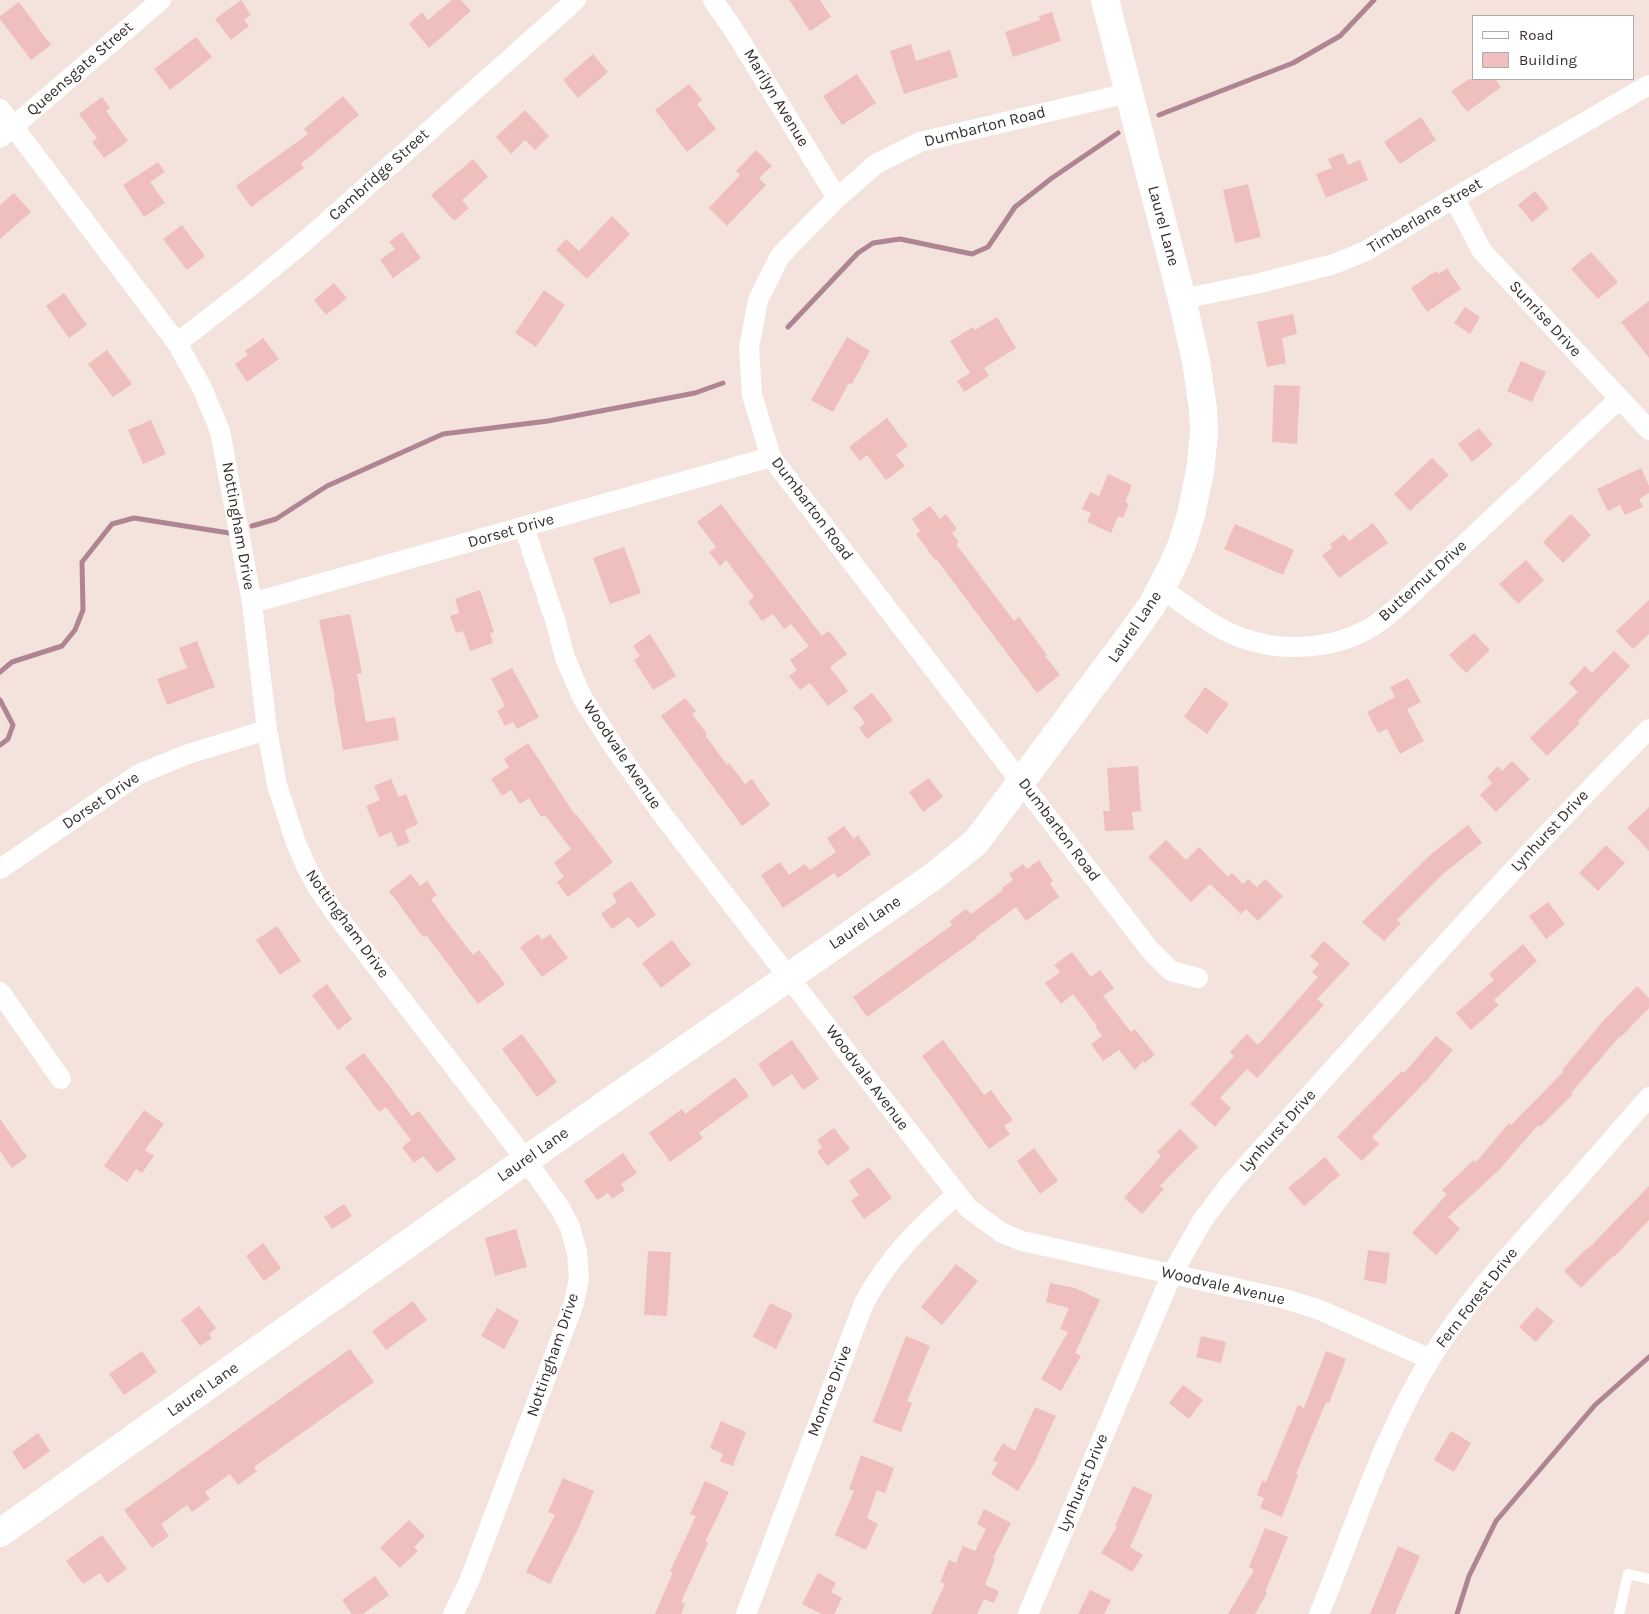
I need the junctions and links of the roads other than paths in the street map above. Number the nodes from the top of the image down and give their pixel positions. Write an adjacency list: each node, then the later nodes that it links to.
1 (160, 0): 8 (street, Queensgate Street)
2 (576, 0): 12 (street, Cambridge Street)
3 (713, 0): 9 (street, Marilyn Avenue)
4 (1105, 0): 6 (street, Laurel Lane)
5 (1649, 85): 10 (street, Timberlane Street)
6 (1128, 93): 9 (street, Dumbarton Road); 11 (street, Laurel Lane)
7 (0, 110): 8 (street, Nottingham Drive)
8 (6, 133): 12 (street, Nottingham Drive)
9 (836, 198): 15 (street, Dumbarton Road)
10 (1454, 198): 11 (street, Timberlane Street); 13 (street, Sunrise Drive)
11 (1182, 299): 17 (street, Laurel Lane)
12 (176, 343): 18 (street, Nottingham Drive)
13 (1619, 399): 14 (street, Sunrise Drive); 17 (street, Butternut Drive)
14 (1649, 430)
15 (771, 457): 16 (street, Dorset Drive); 21 (street, Dumbarton Road)
16 (524, 527): 18 (street, Dorset Drive); 23 (street, Woodvale Avenue)
17 (1161, 588): 21 (street, Laurel Lane)
18 (252, 603): 20 (street, Nottingham Drive)
19 (1649, 729): 30 (street, Lynhurst Drive)
20 (266, 730): 22 (street, Dorset Drive); 28 (street, Nottingham Drive)
21 (1021, 781): 23 (street, Laurel Lane); 24 (street, Dumbarton Road)
22 (0, 869)
23 (789, 976): 28 (street, Laurel Lane); 29 (street, Woodvale Avenue)
24 (1198, 978)
25 (0, 992): 26 (street)
26 (61, 1079)
27 (1649, 1097): 31 (street, Fern Forest Drive)
28 (526, 1160): 32 (street, Laurel Lane); 34 (street, Nottingham Drive)
29 (956, 1195): 30 (street, Woodvale Avenue); 35 (street, Monroe Drive)
30 (1172, 1274): 31 (street, Woodvale Avenue); 36 (street, Lynhurst Drive)
31 (1430, 1359): 37 (street, Fern Forest Drive)
32 (0, 1533)
33 (1649, 1579): 38 (lane)
34 (453, 1614)
35 (746, 1614)
36 (1028, 1614)
37 (1319, 1614)
38 (1619, 1614)

